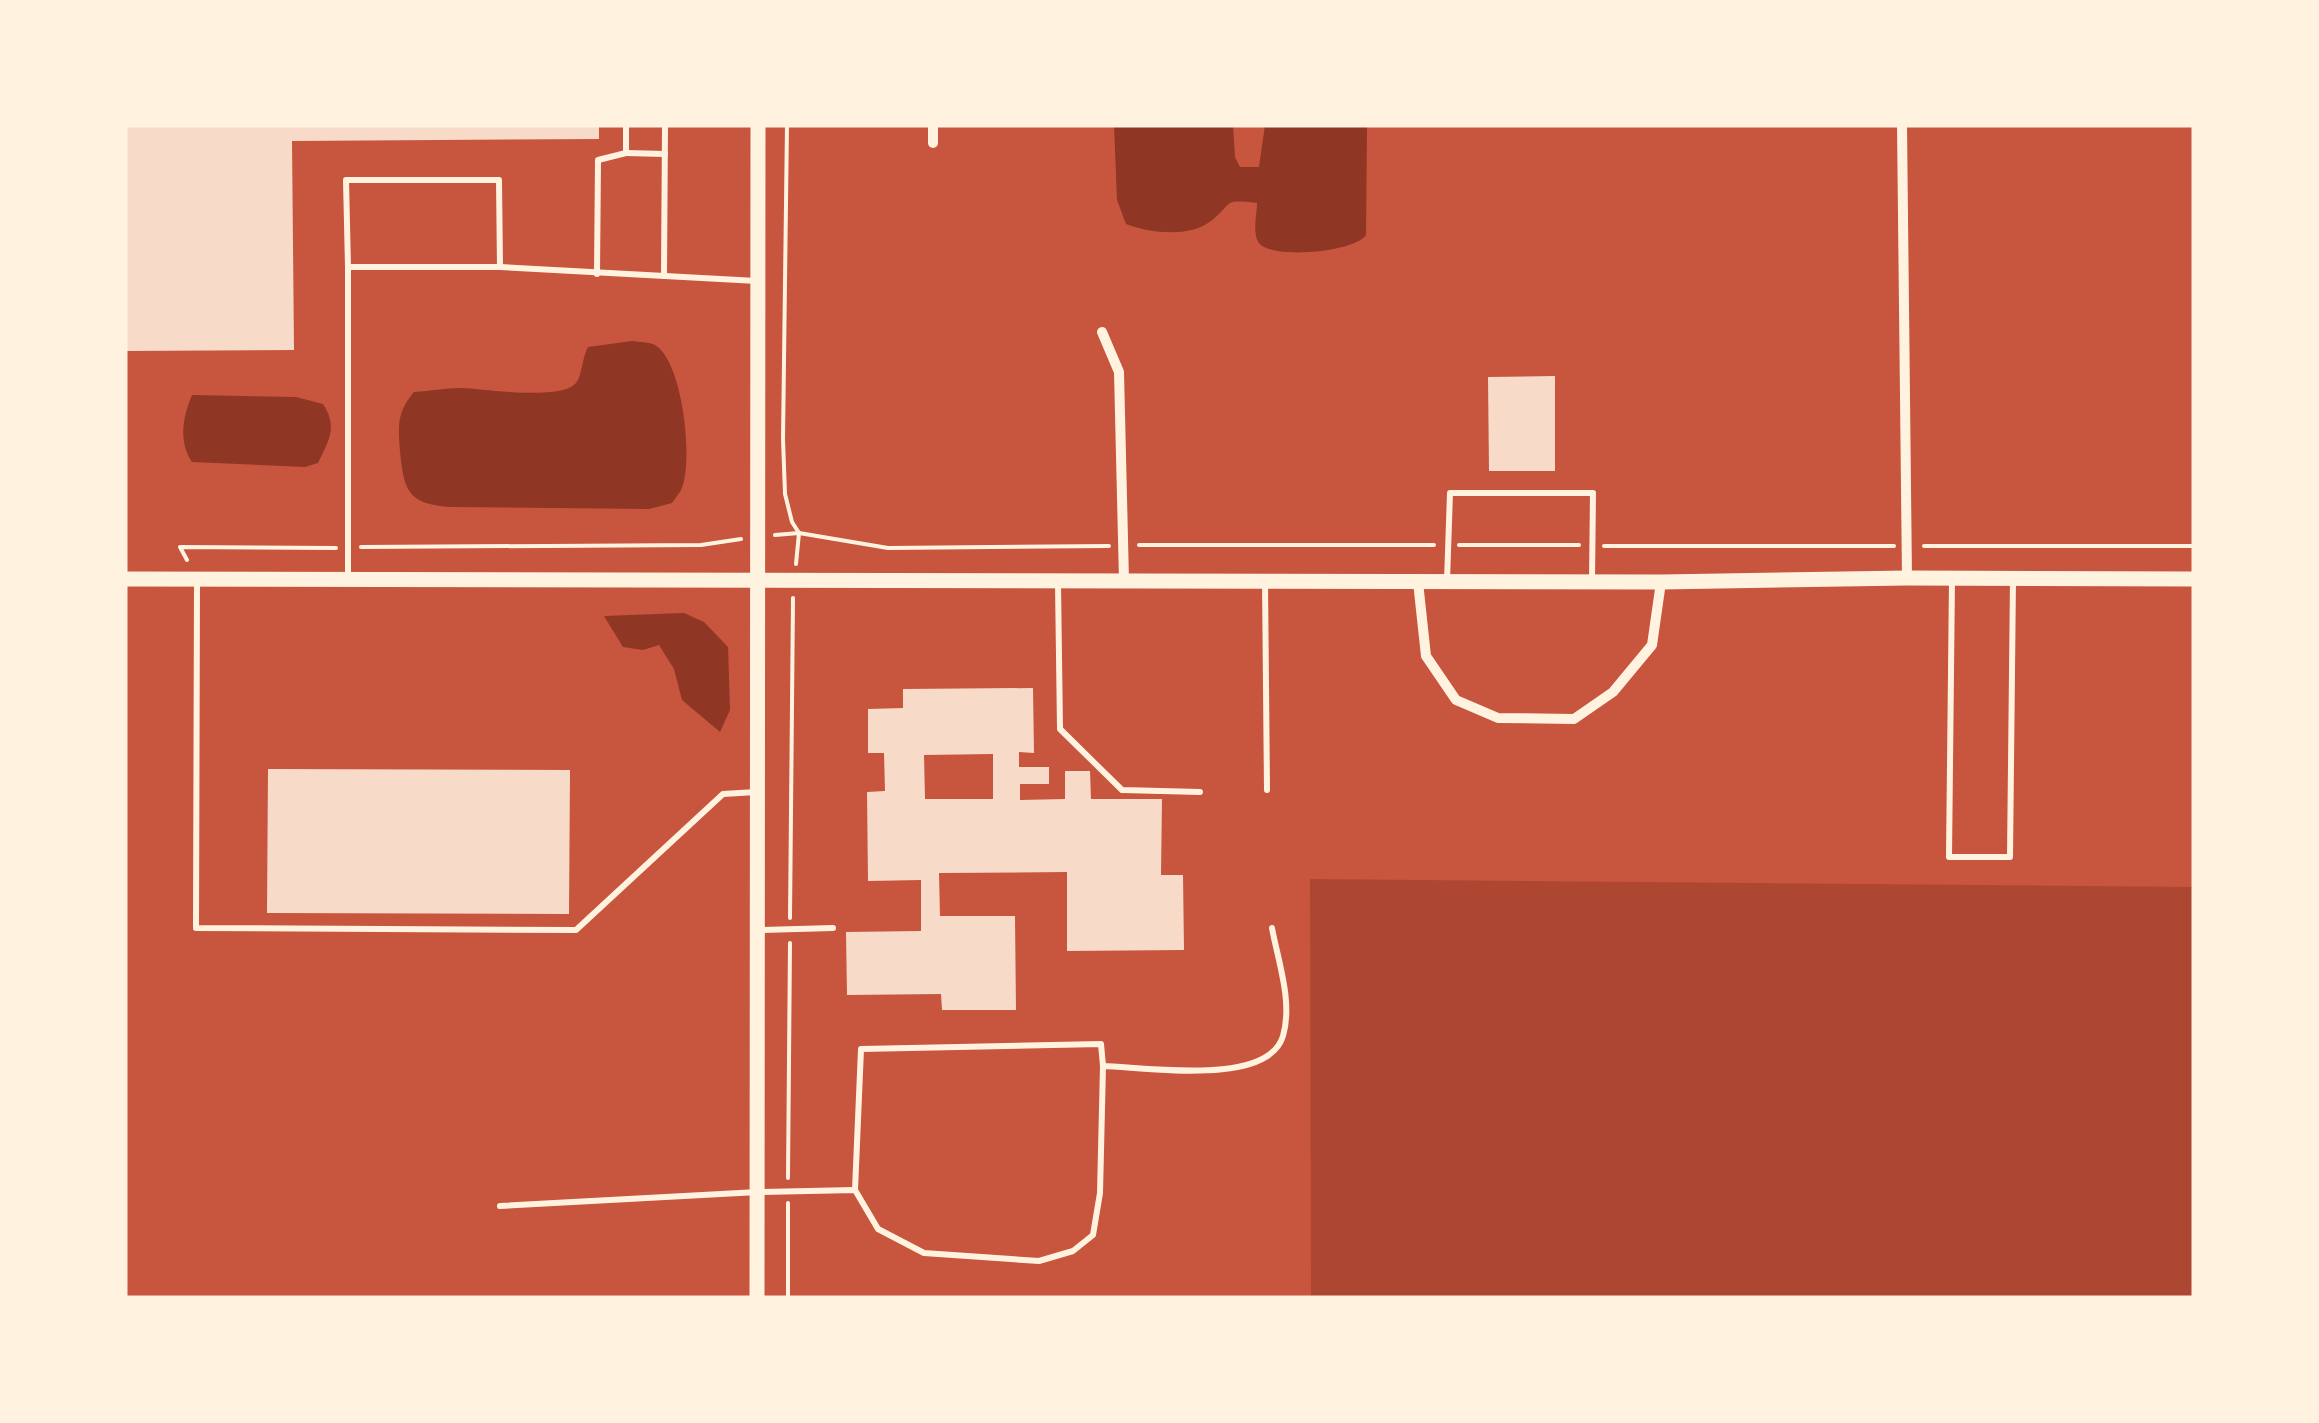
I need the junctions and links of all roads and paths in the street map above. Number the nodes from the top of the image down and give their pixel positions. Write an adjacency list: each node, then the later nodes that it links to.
1 (626, 125): 8 (lane)
2 (665, 125): 9 (lane)
3 (758, 125): 14 (street)
4 (787, 125): 16 (path)
5 (933, 125): 7 (street)
6 (1902, 125): 21 (street)
7 (933, 143)
8 (626, 153): 9 (lane); 12 (lane)
9 (665, 154): 13 (lane)
10 (500, 267): 11 (lane); 11 (lane); 12 (lane)
11 (348, 268): 23 (lane)
12 (597, 274): 13 (lane)
13 (664, 276): 14 (lane)
14 (758, 281): 17 (street)
15 (1102, 332): 18 (street)
16 (800, 533): 17 (path); 18 (path); 31 (path)
17 (757, 537): 23 (path); 34 (street)
18 (1123, 545): 19 (path); 33 (street)
19 (1448, 545): 20 (path); 20 (lane); 37 (lane)
20 (1592, 546): 21 (path); 38 (lane)
21 (1906, 546): 22 (path); 24 (street)
22 (2194, 546)
23 (348, 548): 28 (path); 30 (lane)
24 (1907, 578): 25 (street); 39 (street)
25 (1952, 578): 26 (street); 26 (lane)
26 (2014, 578): 29 (street)
27 (125, 579): 28 (street)
28 (197, 579): 30 (street); 41 (lane)
29 (2194, 579)
30 (348, 580): 34 (street)
31 (795, 580): 32 (street); 34 (street); 45 (path)
32 (1058, 581): 33 (street); 42 (lane)
33 (1124, 581): 35 (street)
34 (758, 582): 41 (street)
35 (1264, 582): 36 (street); 40 (lane)
36 (1418, 582): 37 (street); 39 (street)
37 (1448, 582): 38 (street)
38 (1592, 582): 39 (street)
39 (1661, 582)
40 (1267, 790)
41 (758, 792): 46 (street)
42 (1200, 792)
43 (833, 928): 45 (lane)
44 (1272, 928): 47 (lane)
45 (790, 929): 46 (lane); 49 (path)
46 (758, 930): 50 (street)
47 (1103, 1066): 48 (lane); 48 (lane)
48 (855, 1190): 49 (lane)
49 (788, 1191): 50 (lane); 53 (path)
50 (758, 1192): 51 (lane); 52 (street)
51 (500, 1206)
52 (757, 1298)
53 (788, 1298)

